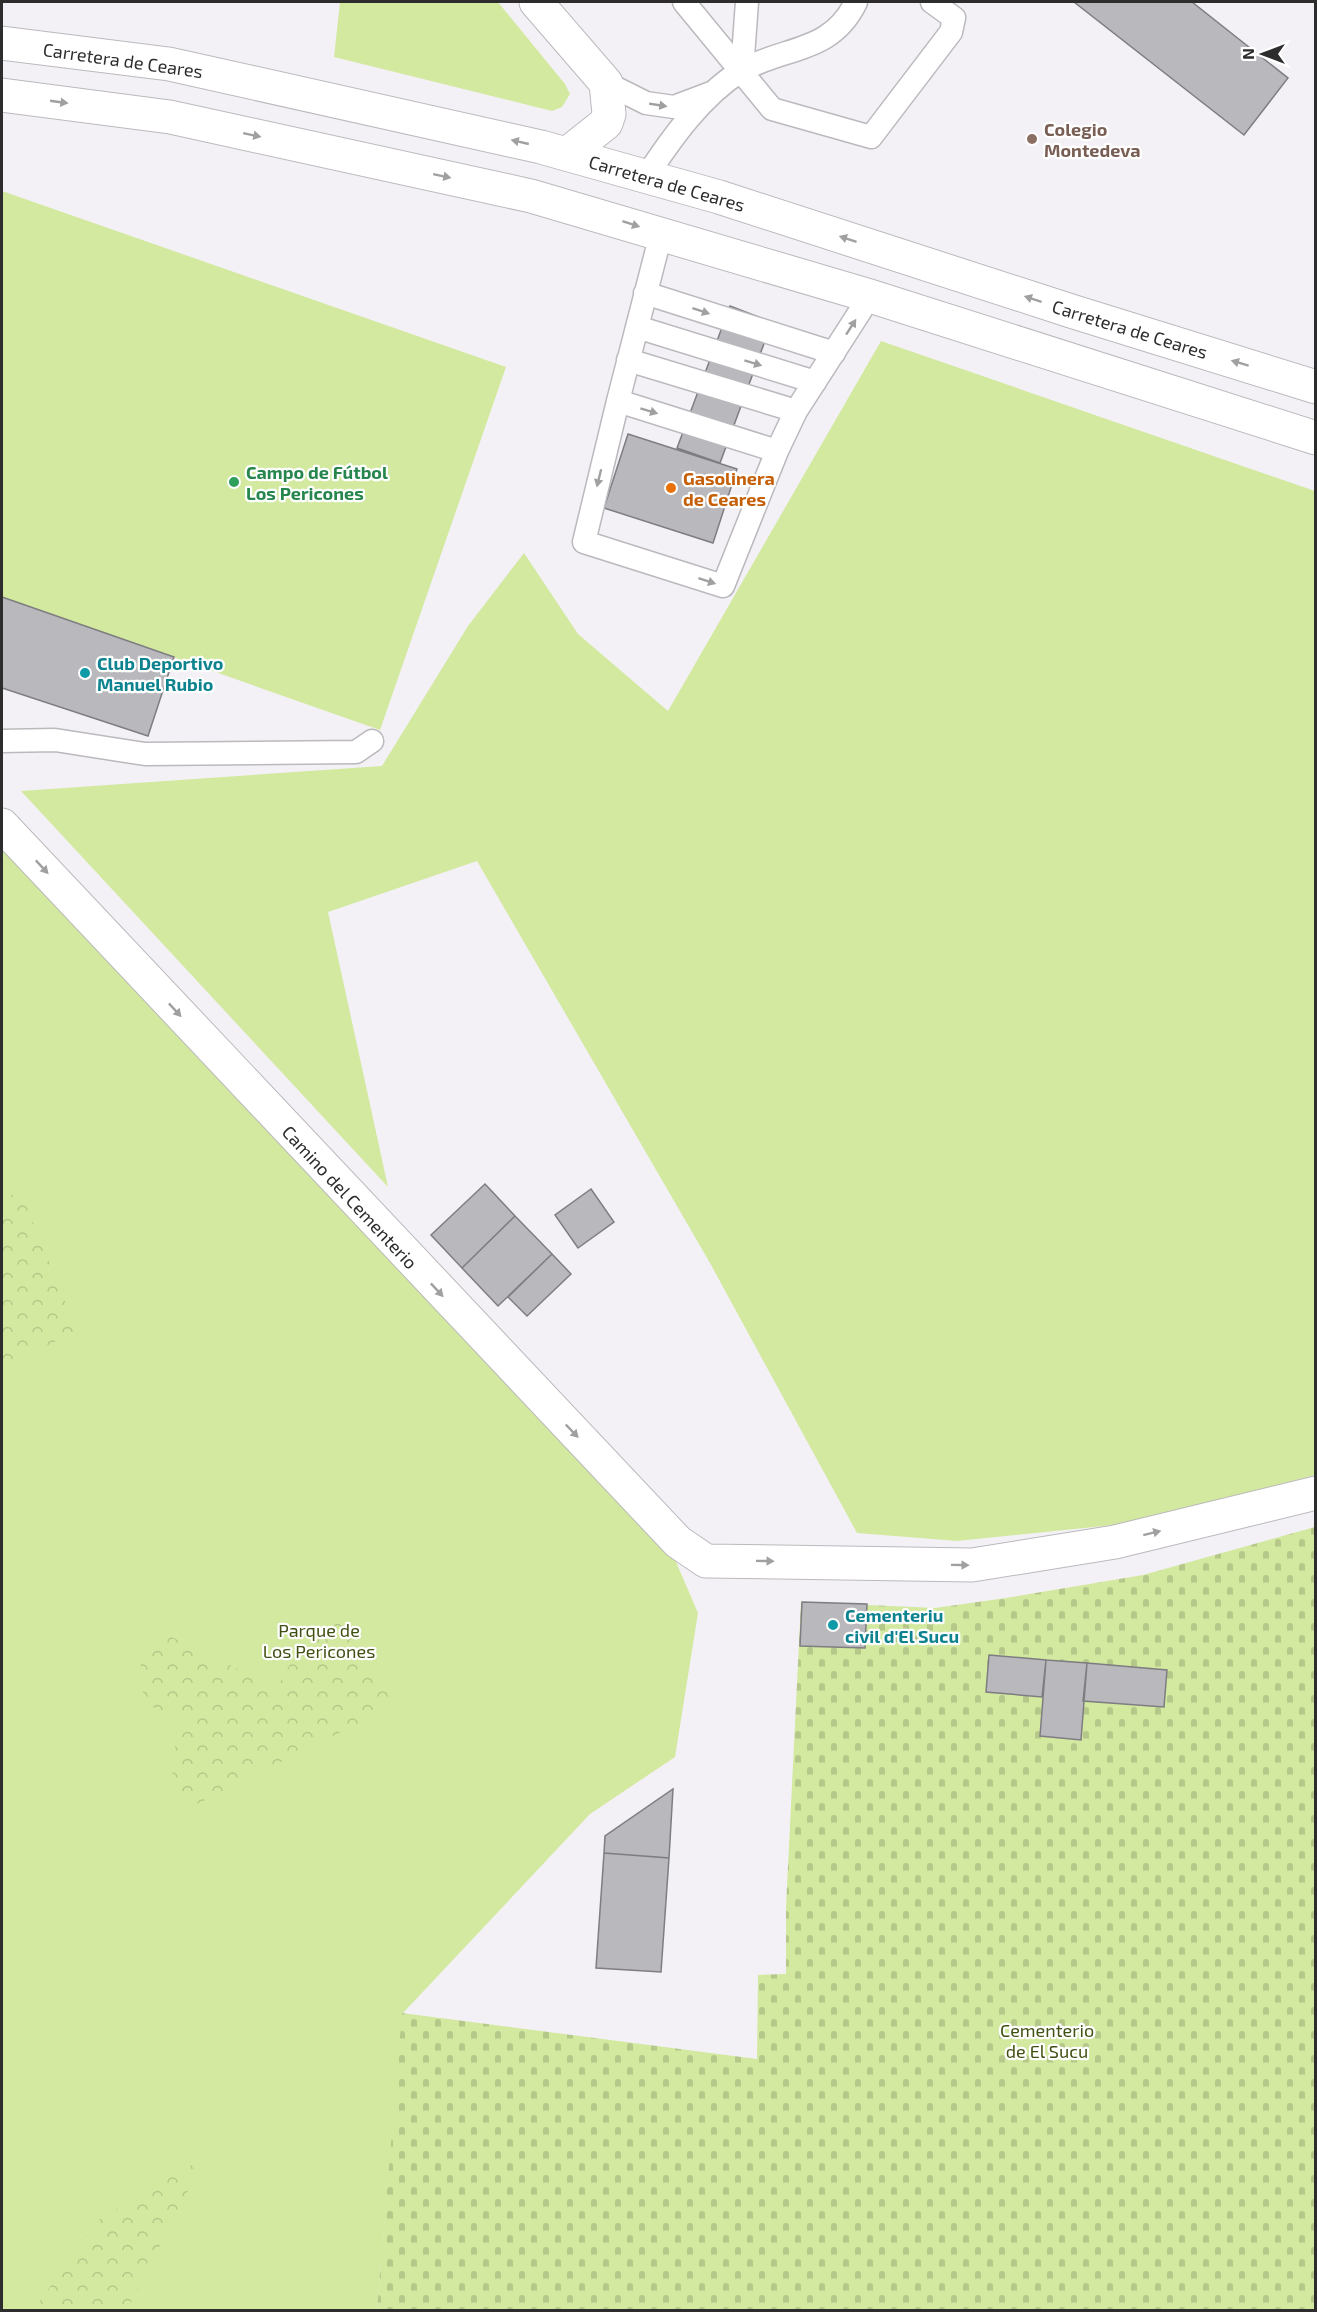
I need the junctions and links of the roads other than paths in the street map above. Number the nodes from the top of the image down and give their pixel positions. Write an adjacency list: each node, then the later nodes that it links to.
1 (536, 2): 8 (main road)
2 (684, 2): 7 (lane)
3 (747, 2): 7 (lane)
4 (856, 2): 7 (lane)
5 (932, 2): 7 (lane)
6 (2, 43): 11 (main road, Carretera de Ceares, one-way to 6)
7 (742, 70): 9 (lane)
8 (606, 83): 9 (lane, one-way to 9); 11 (main road)
9 (713, 93): 12 (lane)
10 (2, 95): 13 (main road, one-way to 13)
11 (567, 154): 12 (main road, Carretera de Ceares)
12 (646, 177): 19 (main road, Carretera de Ceares, one-way to 12)
13 (661, 234): 14 (lane); 15 (main road)
14 (645, 293): 16 (lane); 17 (lane, one-way to 17)
15 (870, 296): 17 (lane, one-way to 15); 25 (main road)
16 (636, 327): 18 (lane); 21 (lane, one-way to 21)
17 (834, 353): 21 (lane)
18 (628, 360): 23 (lane); 24 (lane)
19 (1276, 375): 20 (main road); 22 (main road, Carretera de Ceares)
20 (1316, 381)
21 (815, 382): 24 (lane)
22 (1316, 387)
23 (618, 401): 26 (lane, one-way to 26); 26 (lane, one-way to 26)
24 (796, 411): 26 (lane)
25 (1316, 438)
26 (777, 451)
27 (2, 741): 28 (lane)
28 (372, 741)
29 (2, 825): 30 (main road, Camino del Cementerio, one-way to 30)
30 (1316, 1493)

